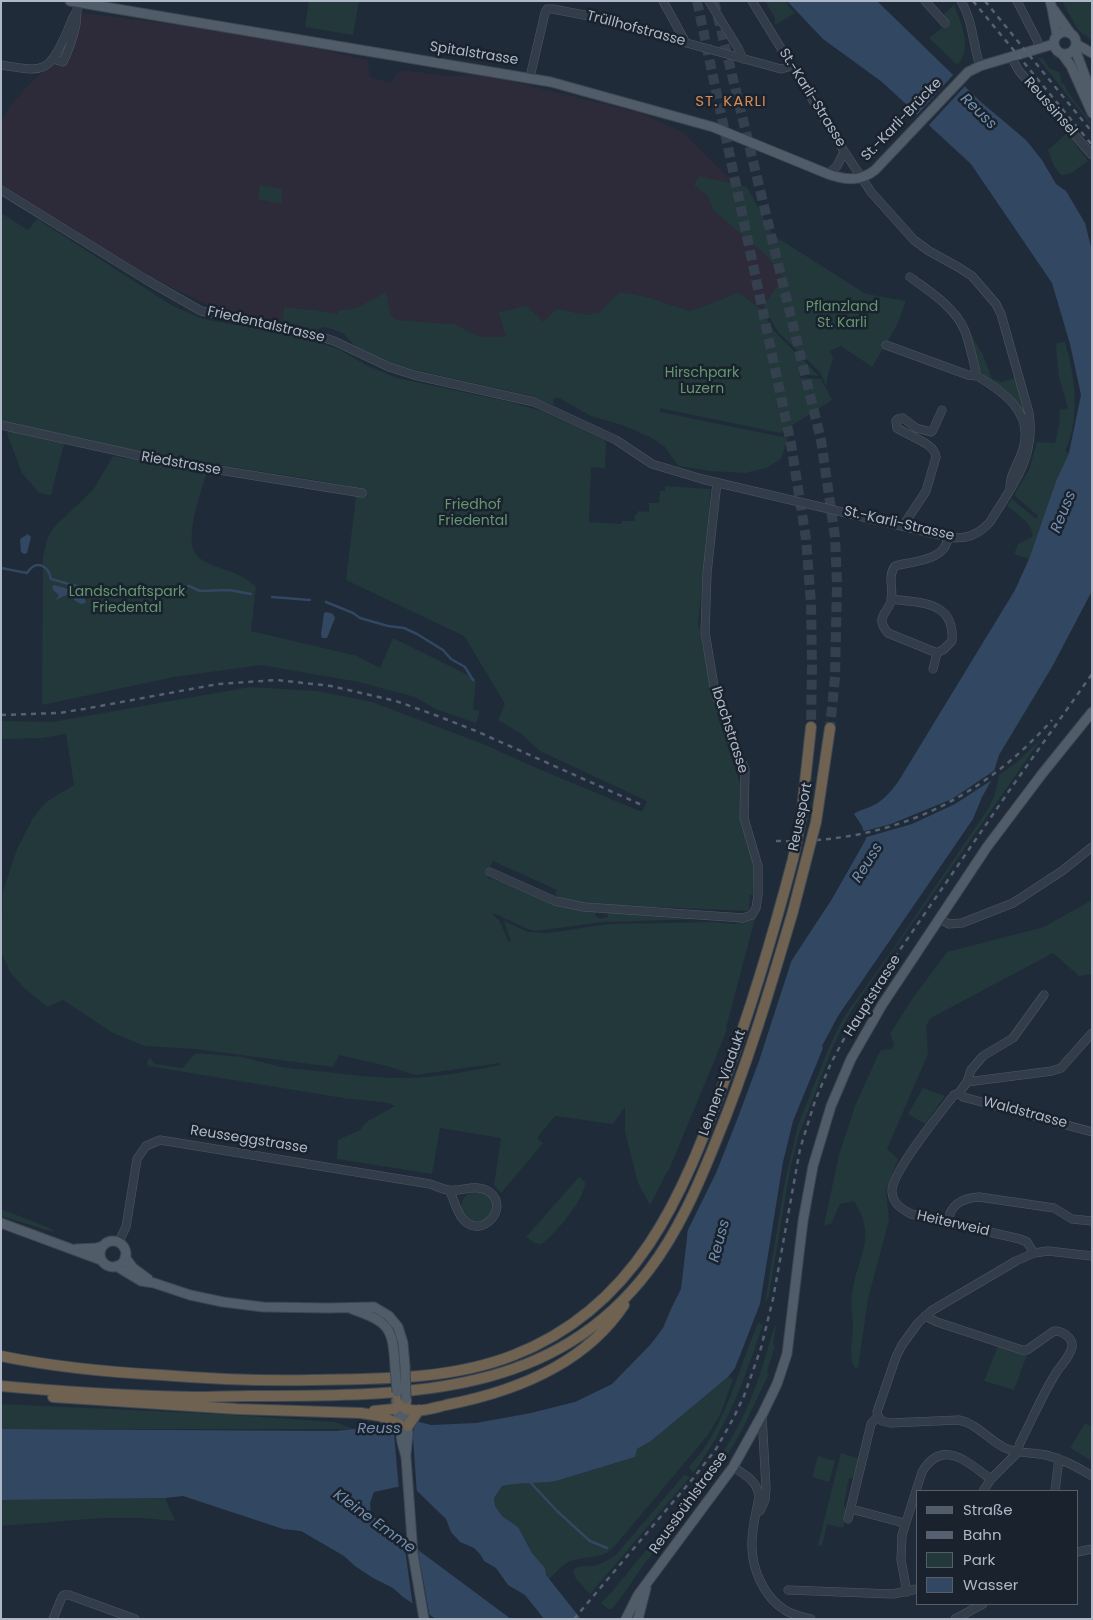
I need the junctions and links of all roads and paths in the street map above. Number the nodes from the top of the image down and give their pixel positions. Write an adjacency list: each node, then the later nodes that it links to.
1 (663, 1): 12 (street)
2 (709, 1): 19 (street)
3 (752, 1): 21 (street, St.-Karli-Strasse)
4 (925, 1): 9 (street)
5 (961, 1): 22 (street)
6 (1018, 1): 15 (street)
7 (76, 2): 20 (street); 23 (main road, Spitalstrasse)
8 (1051, 4): 10 (main road); 11 (main road)
9 (945, 23)
10 (1071, 34): 11 (main road); 14 (main road)
11 (1057, 35): 13 (main road)
12 (686, 43): 19 (street, Trüllhofstrasse); 23 (street, Trüllhofstrasse)
13 (1054, 44): 15 (main road, St.-Karli-Brücke); 17 (main road)
14 (1076, 46): 16 (main road); 17 (main road); 24 (main road)
15 (1040, 49): 18 (main road, St.-Karli-Brücke)
16 (1092, 53)
17 (1062, 54): 25 (main road)
18 (1011, 58): 22 (main road, St.-Karli-Brücke); 27 (street, Reussinsel)
19 (743, 59): 21 (street, Trüllhofstrasse)
20 (1, 65)
21 (791, 66): 26 (street, St.-Karli-Strasse)
22 (980, 66): 29 (main road, St.-Karli-Brücke)
23 (530, 77): 28 (main road, Spitalstrasse)
24 (1092, 95)
25 (1092, 113)
26 (844, 152): 28 (street); 29 (street, St.-Karli-Strasse)
27 (1092, 155)
28 (828, 174): 29 (main road, Spitalstrasse)
29 (862, 178): 37 (street, St.-Karli-Strasse)
30 (1, 190): 36 (street, Friedentalstrasse)
31 (910, 277): 33 (street)
32 (886, 345): 33 (street)
33 (977, 376): 37 (street)
34 (942, 410): 39 (street)
35 (1, 425): 38 (street, Riedstrasse)
36 (717, 482): 39 (street, St.-Karli-Strasse); 48 (street, Ibachstrasse)
37 (1010, 490): 40 (street, St.-Karli-Strasse)
38 (362, 493)
39 (903, 526): 40 (street, St.-Karli-Strasse)
40 (948, 537): 41 (street)
41 (892, 599): 42 (street); 42 (street)
42 (936, 653): 43 (street)
43 (933, 669)
44 (1092, 712): 50 (main road, Hauptstrasse)
45 (811, 727): 72 (highway, bridge)
46 (830, 728): 49 (highway, Reussport, bridge)
47 (1092, 847): 50 (street)
48 (490, 872)
49 (793, 911): 69 (highway, Lehnen-Viadukt)
50 (940, 919): 71 (main road, Hauptstrasse)
51 (1044, 995): 53 (street, Heiterweid)
52 (1092, 1033): 53 (street)
53 (968, 1082): 54 (street, Heiterweid)
54 (958, 1093): 55 (street, Waldstrasse); 59 (street, Heiterweid)
55 (1092, 1132)
56 (449, 1190): 56 (street, Reusseggstrasse); 60 (street, Reusseggstrasse)
57 (1092, 1221): 59 (street)
58 (1, 1223): 62 (main road)
59 (948, 1223): 63 (street, Heiterweid)
60 (118, 1243): 61 (main road); 65 (main road)
61 (103, 1246): 62 (main road); 66 (main road)
62 (73, 1249): 66 (main road)
63 (1034, 1253): 64 (street); 70 (street)
64 (1092, 1256)
65 (125, 1257): 67 (main road); 68 (main road)
66 (101, 1260): 67 (main road)
67 (116, 1266): 68 (main road)
68 (154, 1283): 73 (main road)
69 (632, 1291): 77 (highway); 79 (highway)
70 (925, 1316): 82 (street); 84 (street)
71 (788, 1343): 81 (main road, Reussbühlstrasse)
72 (1, 1356)
73 (400, 1367): 76 (main road, bridge); 78 (main road, bridge)
74 (1, 1379): 77 (highway)
75 (6, 1386): 77 (highway); 80 (highway)
76 (397, 1392): 78 (highway)
77 (218, 1396)
78 (403, 1405): 79 (highway); 80 (highway); 83 (main road)
79 (419, 1410): 83 (highway)
80 (360, 1413): 83 (highway)
81 (762, 1415): 86 (main road, Reussbühlstrasse); 93 (street)
82 (878, 1416): 84 (street); 91 (street)
83 (402, 1427): 105 (main road)
84 (1017, 1453): 85 (street); 88 (street)
85 (1059, 1459): 87 (street); 90 (street)
86 (733, 1467): 93 (street); 97 (main road, Reussbühlstrasse)
87 (1092, 1476)
88 (990, 1479): 89 (street); 94 (street)
89 (984, 1490)
90 (1055, 1490)
91 (851, 1509): 92 (street); 94 (street)
92 (848, 1519)
93 (755, 1522): 102 (street)
94 (904, 1523): 100 (street)
95 (1092, 1549): 96 (street)
96 (1078, 1552)
97 (649, 1580): 106 (main road, Reussbühlstrasse); 107 (main road)
98 (916, 1589): 100 (street)
99 (788, 1590): 100 (street)
100 (906, 1592)
101 (981, 1605): 109 (street)
102 (786, 1615): 108 (street)
103 (53, 1619): 104 (street)
104 (136, 1619)
105 (424, 1619)
106 (626, 1619)
107 (638, 1619)
108 (811, 1619)
109 (955, 1619)

